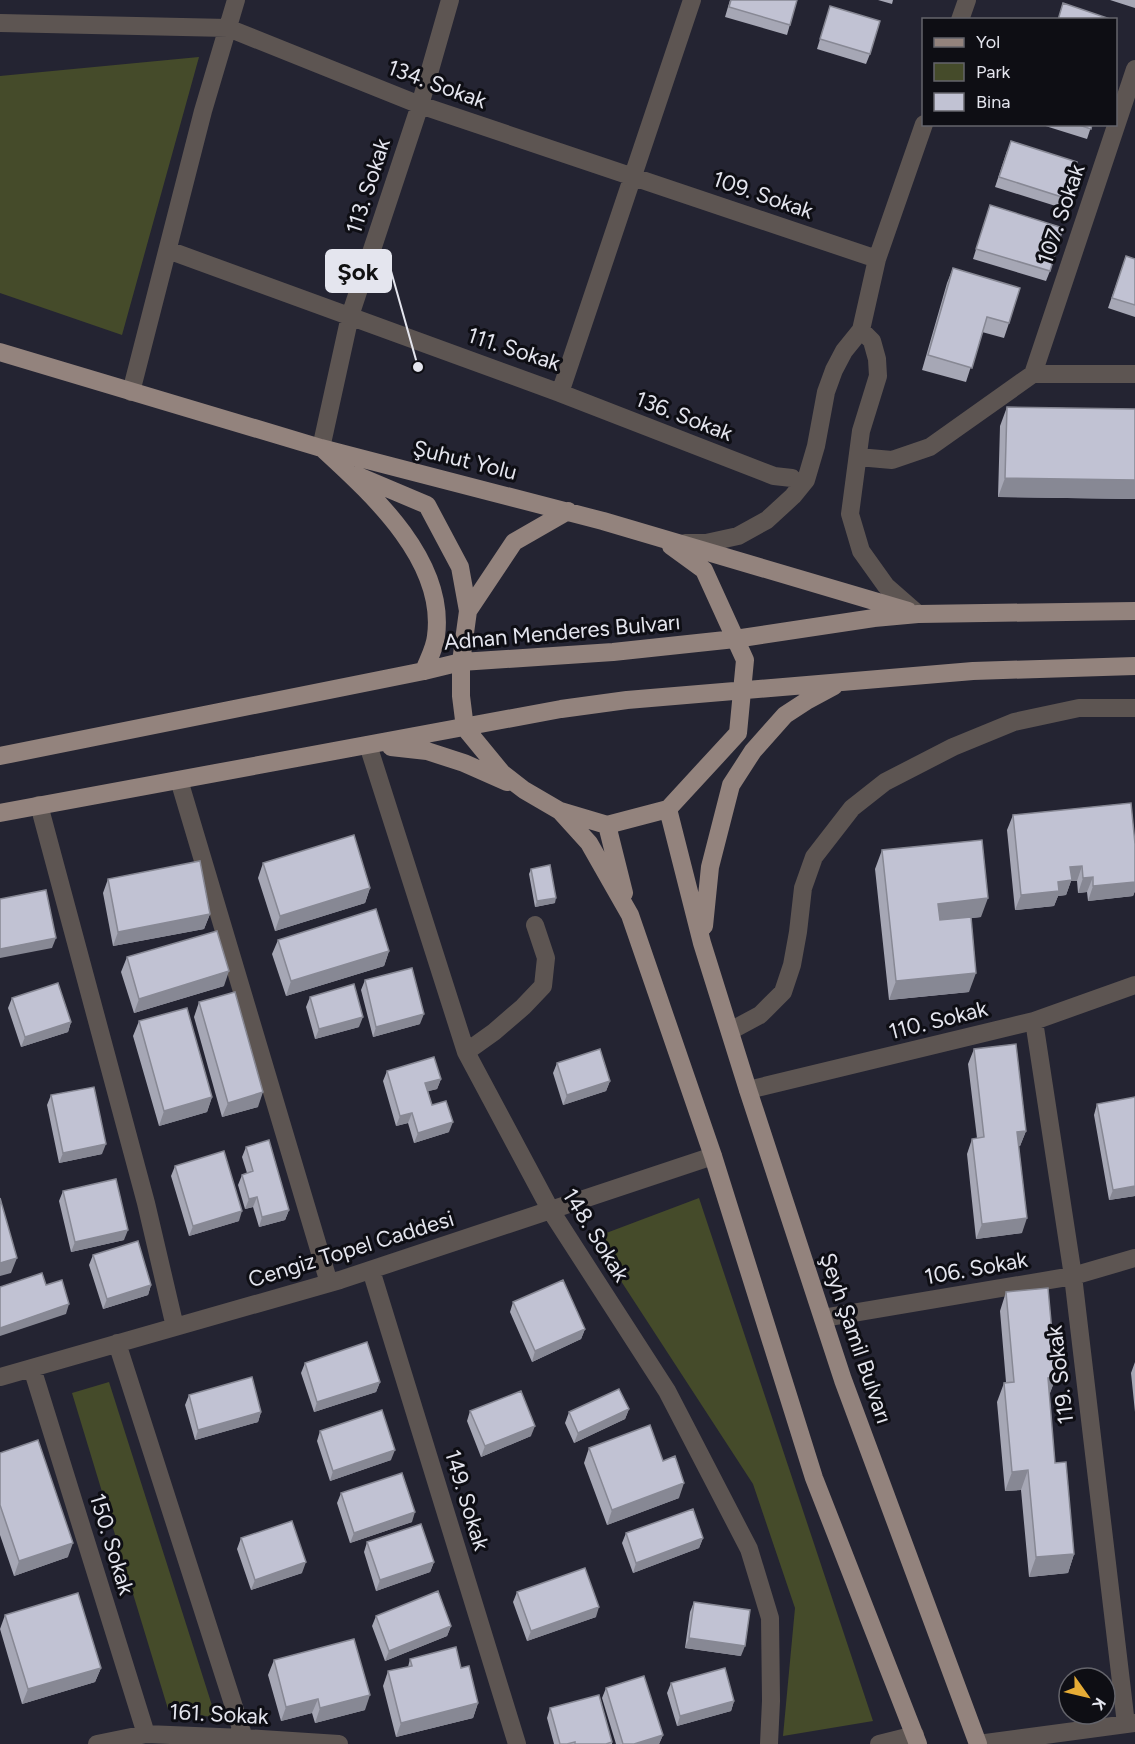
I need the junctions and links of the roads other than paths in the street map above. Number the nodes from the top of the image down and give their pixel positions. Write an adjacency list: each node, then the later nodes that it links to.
1 (236, 0): 7 (street)
2 (450, 0): 9 (street, 113. Sokak)
3 (692, 0): 13 (street, 111. Sokak)
4 (967, 0): 5 (street)
5 (961, 18)
6 (0, 24): 7 (street)
7 (228, 28): 9 (street, 134. Sokak); 14 (street)
8 (1135, 69): 10 (street, 107. Sokak)
9 (420, 105): 13 (street, 134. Sokak); 16 (street, 113. Sokak)
10 (1117, 123)
11 (923, 126): 15 (street)
12 (1116, 126): 19 (street, 107. Sokak)
13 (633, 177): 15 (street, 109. Sokak); 22 (street, 111. Sokak)
14 (168, 250): 16 (street, 111. Sokak); 21 (street)
15 (877, 259): 17 (street)
16 (350, 316): 22 (street, 111. Sokak); 23 (street, 113. Sokak)
17 (861, 330): 24 (street); 29 (street)
18 (0, 352): 21 (main road, Şuhut Yolu)
19 (1033, 374): 20 (street); 24 (street)
20 (1135, 374)
21 (131, 392): 23 (main road, Şuhut Yolu)
22 (560, 393): 26 (street, 136. Sokak)
23 (321, 448): 25 (main road); 27 (main road, Şuhut Yolu)
24 (858, 458): 32 (street)
25 (346, 471): 30 (main road); 36 (main road)
26 (792, 478)
27 (568, 511): 28 (main road, Şuhut Yolu); 30 (main road)
28 (657, 536): 29 (main road, Şuhut Yolu); 33 (main road)
29 (680, 543): 32 (main road, Şuhut Yolu)
30 (468, 611): 34 (main road)
31 (1135, 611): 32 (main road, Adnan Menderes Bulvarı)
32 (918, 614): 33 (main road, Adnan Menderes Bulvarı)
33 (735, 639): 34 (main road, Adnan Menderes Bulvarı); 38 (main road)
34 (461, 662): 36 (main road, Adnan Menderes Bulvarı); 40 (main road)
35 (1135, 666): 37 (main road)
36 (424, 671): 42 (main road, Adnan Menderes Bulvarı)
37 (843, 682): 38 (main road); 52 (main road)
38 (743, 690): 40 (main road); 46 (main road)
39 (1135, 708): 55 (street)
40 (465, 728): 41 (main road); 44 (main road)
41 (368, 745): 43 (main road); 44 (main road); 56 (street, 148. Sokak)
42 (0, 756)
43 (179, 780): 45 (main road); 63 (street)
44 (524, 790): 47 (main road)
45 (39, 805): 48 (main road); 65 (street)
46 (668, 809): 49 (main road); 52 (main road, Şeyh Şamil Bulvarı)
47 (560, 811): 49 (main road); 50 (main road)
48 (0, 813)
49 (607, 825): 50 (main road)
50 (630, 915): 58 (main road)
51 (535, 925): 56 (street)
52 (702, 943): 55 (main road, Şeyh Şamil Bulvarı)
53 (1135, 985): 54 (street, 110. Sokak)
54 (1034, 1021): 57 (street, 110. Sokak); 62 (street, 119. Sokak)
55 (730, 1031): 57 (main road, Şeyh Şamil Bulvarı)
56 (466, 1052): 59 (street, 148. Sokak)
57 (748, 1090): 64 (main road, Şeyh Şamil Bulvarı)
58 (713, 1156): 59 (street, Cengiz Topel Caddesi); 72 (main road)
59 (550, 1211): 61 (street, Cengiz Topel Caddesi); 77 (street, 148. Sokak)
60 (1135, 1258): 62 (street, 106. Sokak)
61 (372, 1270): 63 (street, Cengiz Topel Caddesi); 76 (street, 149. Sokak)
62 (1073, 1275): 64 (street, 106. Sokak); 69 (street, 119. Sokak)
63 (328, 1283): 65 (street, Cengiz Topel Caddesi)
64 (823, 1318): 79 (main road, Şeyh Şamil Bulvarı)
65 (175, 1327): 66 (street, Cengiz Topel Caddesi)
66 (117, 1343): 67 (street, Cengiz Topel Caddesi); 71 (street)
67 (32, 1368): 68 (street, Cengiz Topel Caddesi); 70 (street, 150. Sokak)
68 (0, 1377)
69 (1130, 1724): 79 (street)
70 (146, 1734): 71 (street, 161. Sokak); 74 (street, 161. Sokak)
71 (244, 1738): 73 (street, 161. Sokak)
72 (917, 1740): 78 (street)
73 (270, 1742): 75 (street, 161. Sokak)
74 (97, 1744)
75 (339, 1744)
76 (517, 1744)
77 (769, 1744)
78 (879, 1744)
79 (978, 1744)

